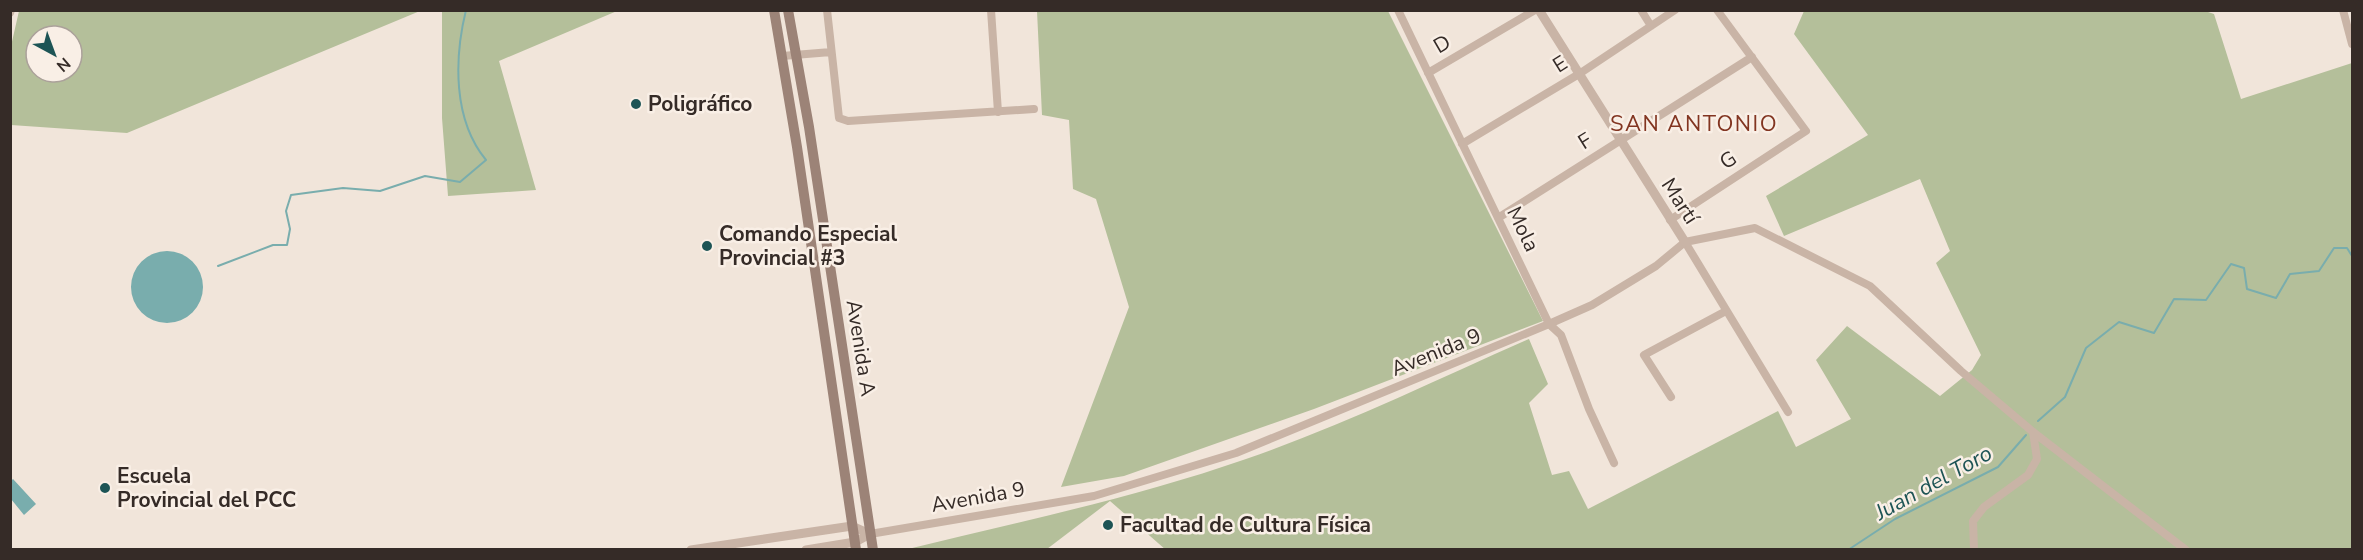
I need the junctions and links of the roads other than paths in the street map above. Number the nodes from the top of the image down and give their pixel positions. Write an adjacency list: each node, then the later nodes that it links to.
1 (774, 10): 15 (main road, Avenida A)
2 (788, 10): 14 (main road, Avenida A)
3 (827, 10): 13 (street)
4 (991, 10): 20 (street)
5 (1398, 10): 17 (street, Mola)
6 (1537, 10): 17 (street, D); 18 (street, Martí)
7 (1641, 10): 11 (street)
8 (1675, 10): 11 (street, E)
9 (1717, 10): 16 (street)
10 (2343, 10): 12 (street)
11 (1651, 26): 18 (street, E)
12 (2352, 44)
13 (831, 52): 14 (street); 20 (street)
14 (796, 54): 15 (street); 33 (main road, Avenida A)
15 (782, 56): 32 (main road, Avenida A)
16 (1752, 57): 21 (street, F); 24 (street, G)
17 (1428, 73): 22 (street, Mola)
18 (1579, 74): 21 (street, Martí); 22 (street, E)
19 (1034, 109): 20 (street)
20 (998, 112)
21 (1619, 140): 23 (street, F); 24 (street, Martí)
22 (1462, 144): 23 (street, Mola)
23 (1498, 218): 27 (street, Mola)
24 (1670, 220): 25 (street, Martí)
25 (1685, 242): 26 (street, Martí); 27 (street, Avenida 9); 30 (street, Avenida 9)
26 (1726, 311): 28 (street); 29 (street, Martí)
27 (1549, 324): 31 (street, Mola); 33 (street, Avenida 9)
28 (1671, 397)
29 (1788, 412)
30 (2033, 432): 38 (street); 39 (street, Avenida 9)
31 (1614, 463)
32 (852, 526): 33 (street); 34 (main road, Avenida A); 35 (street)
33 (870, 534): 34 (street, Avenida 9); 37 (main road, Avenida A)
34 (856, 546): 36 (street, Avenida 9)
35 (691, 549)
36 (806, 549)
37 (873, 549)
38 (1974, 549)
39 (2186, 549)

